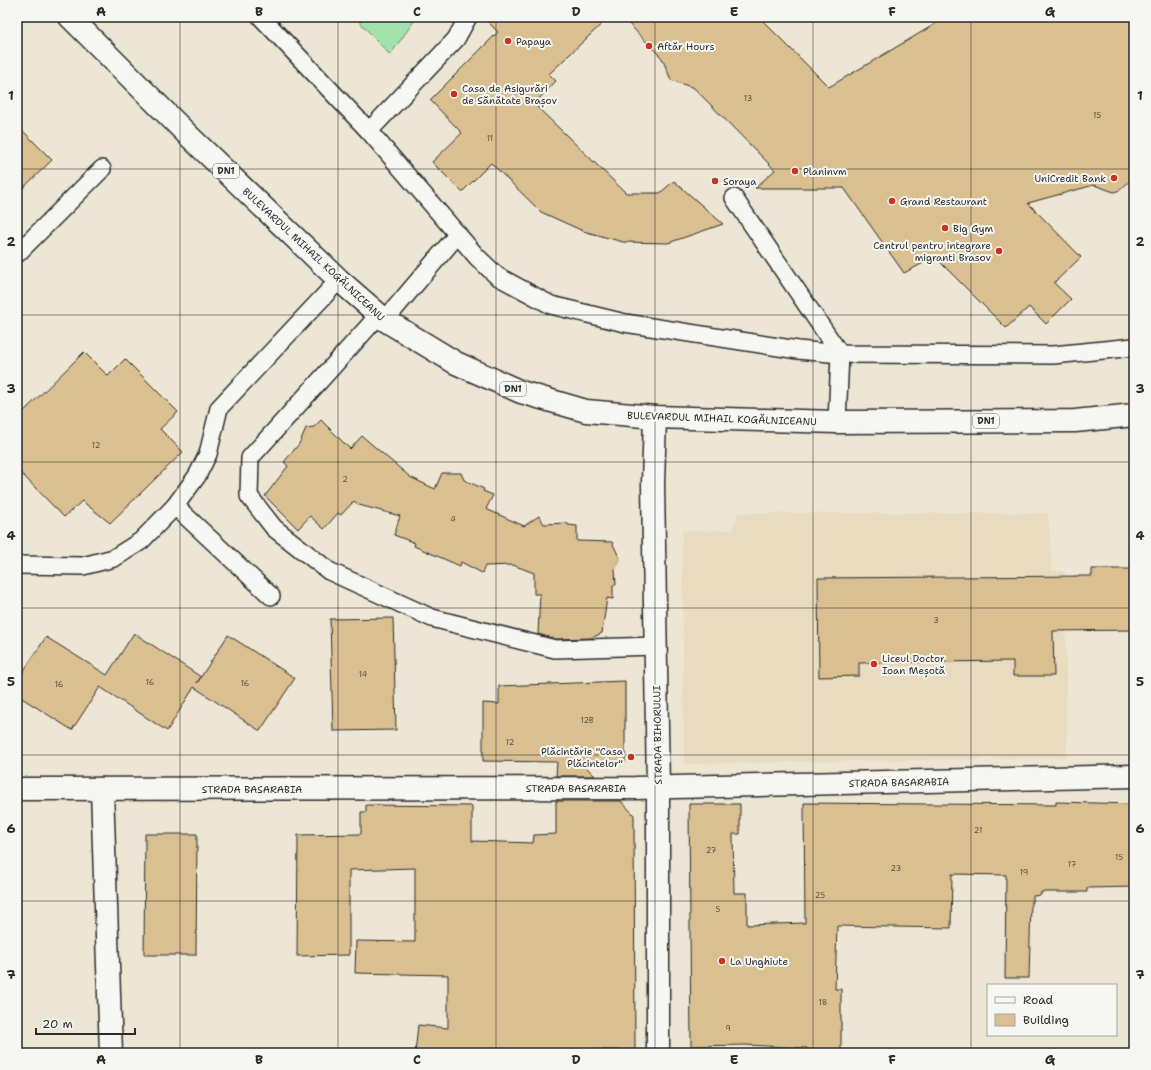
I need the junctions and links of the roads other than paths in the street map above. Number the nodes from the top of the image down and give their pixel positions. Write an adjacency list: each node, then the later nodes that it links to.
1 (70, 17): 9 (street, BULEVARDUL MIHAIL KOGĂLNICEANU / DN1)
2 (261, 17): 4 (lane)
3 (468, 17): 4 (lane)
4 (369, 131): 7 (lane)
5 (102, 169): 8 (lane)
6 (734, 198): 12 (lane)
7 (458, 234): 10 (lane); 12 (lane)
8 (17, 254)
9 (339, 280): 10 (street, BULEVARDUL MIHAIL KOGĂLNICEANU / DN1); 16 (lane)
10 (382, 318): 14 (street, BULEVARDUL MIHAIL KOGĂLNICEANU / DN1); 19 (lane)
11 (1134, 348): 12 (lane)
12 (840, 354): 15 (lane)
13 (1134, 415): 15 (street, BULEVARDUL MIHAIL KOGĂLNICEANU / DN1)
14 (655, 417): 15 (street, BULEVARDUL MIHAIL KOGĂLNICEANU / DN1); 19 (street, STRADA BIHORULUI)
15 (837, 422)
16 (175, 506): 17 (lane); 18 (lane)
17 (17, 565)
18 (271, 596)
19 (655, 646): 21 (street, STRADA BIHORULUI)
20 (1134, 776): 21 (street, STRADA BASARABIA)
21 (658, 788): 23 (street, STRADA BASARABIA); 25 (street, STRADA BIHORULUI)
22 (17, 789): 23 (street, STRADA BASARABIA)
23 (102, 789): 24 (street)
24 (111, 1053)
25 (658, 1053)

